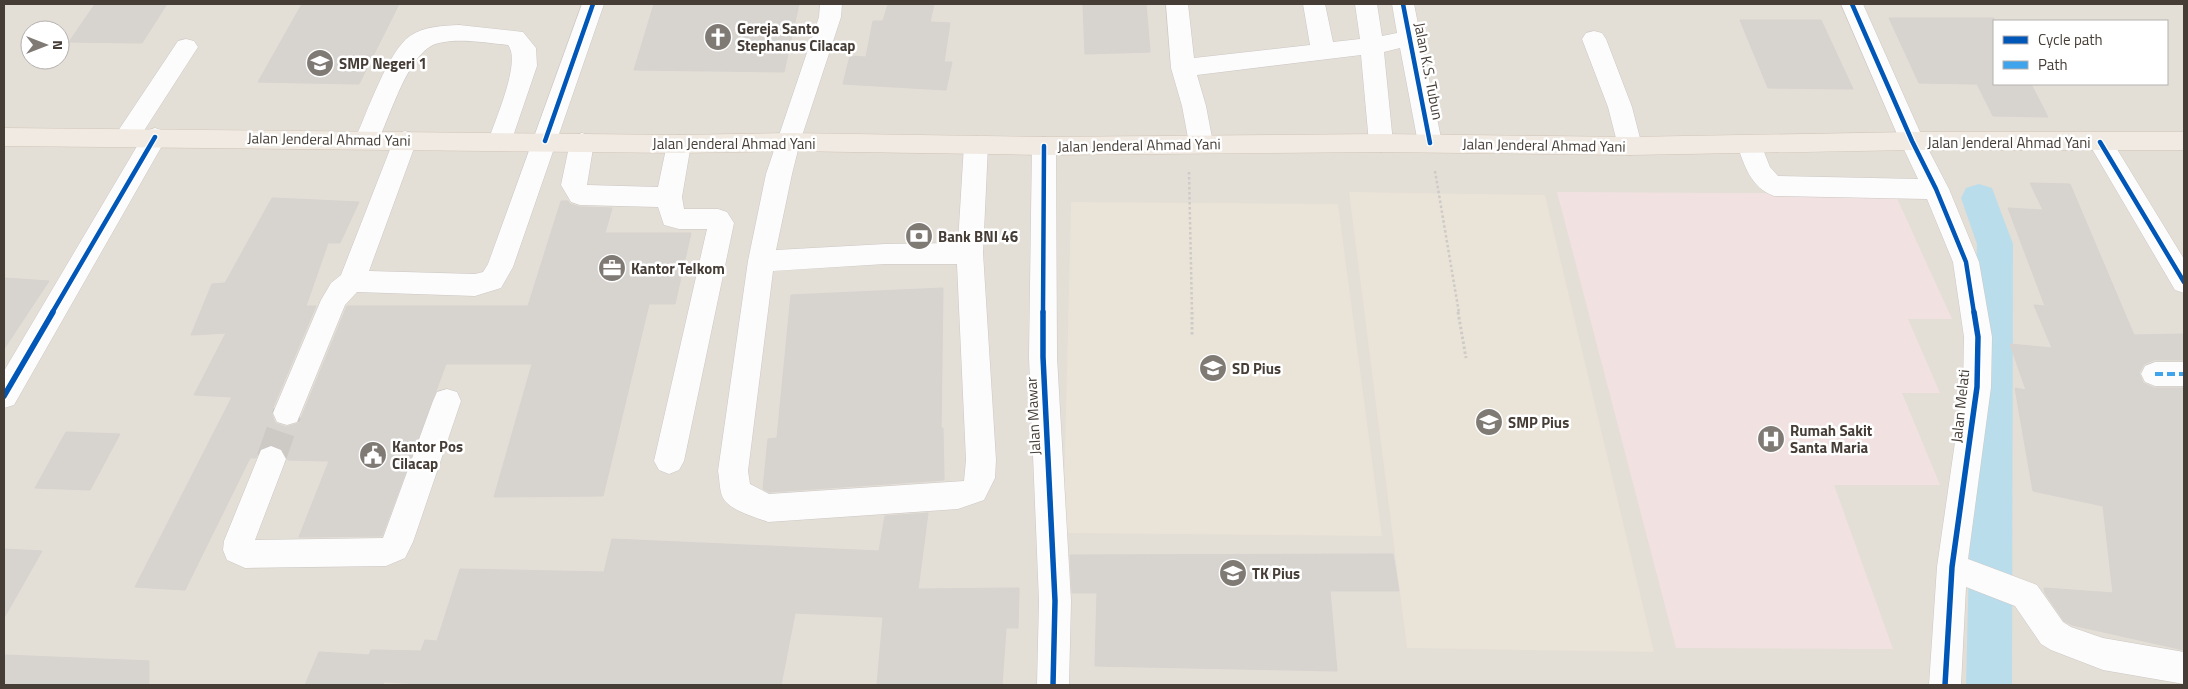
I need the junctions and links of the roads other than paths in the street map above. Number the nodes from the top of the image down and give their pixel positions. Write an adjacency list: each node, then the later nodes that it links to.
1 (593, 4): 19 (street)
2 (831, 4): 24 (street)
3 (1178, 4): 13 (street)
4 (1314, 4): 12 (street)
5 (1366, 4): 10 (street)
6 (1403, 4): 8 (street, Jalan K.S. Tubun)
7 (1852, 4): 20 (street, Jalan Melati)
8 (1410, 38): 10 (street); 27 (street, Jalan K.S. Tubun)
9 (1594, 39): 33 (street)
10 (1372, 46): 12 (street); 26 (street)
11 (186, 47): 15 (street)
12 (1323, 51): 13 (street)
13 (1183, 68): 29 (street)
14 (4, 137): 15 (main road, Jalan Jenderal Ahmad Yani)
15 (127, 137): 16 (main road, Jalan Jenderal Ahmad Yani)
16 (155, 137): 17 (main road, Jalan Jenderal Ahmad Yani); 42 (street)
17 (367, 139): 18 (main road, Jalan Jenderal Ahmad Yani); 22 (street)
18 (405, 140): 22 (main road, Jalan Jenderal Ahmad Yani); 38 (street)
19 (545, 141): 22 (main road, Jalan Jenderal Ahmad Yani); 23 (main road, Jalan Jenderal Ahmad Yani); 38 (street)
20 (1912, 141): 25 (main road, Jalan Jenderal Ahmad Yani); 30 (main road, Jalan Jenderal Ahmad Yani); 34 (street, Jalan Melati)
21 (2184, 141): 25 (main road, Jalan Jenderal Ahmad Yani)
22 (500, 142)
23 (582, 142): 28 (main road, Jalan Jenderal Ahmad Yani); 35 (street)
24 (788, 142): 28 (main road, Jalan Jenderal Ahmad Yani); 31 (main road, Jalan Jenderal Ahmad Yani); 37 (street)
25 (2100, 142): 39 (street)
26 (1381, 143): 27 (main road, Jalan Jenderal Ahmad Yani); 29 (main road, Jalan Jenderal Ahmad Yani)
27 (1430, 143): 33 (main road, Jalan Jenderal Ahmad Yani)
28 (679, 144): 35 (street)
29 (1194, 144): 32 (main road, Jalan Jenderal Ahmad Yani)
30 (1749, 144): 33 (main road, Jalan Jenderal Ahmad Yani); 34 (street)
31 (976, 145): 32 (main road, Jalan Jenderal Ahmad Yani); 36 (street)
32 (1044, 146): 49 (street, Jalan Mawar)
33 (1630, 146)
34 (1936, 189): 47 (street, Jalan Melati)
35 (669, 197): 46 (street)
36 (970, 252): 37 (street); 37 (street)
37 (760, 261)
38 (352, 281): 44 (street)
39 (2184, 282)
40 (2155, 374): 41 (street)
41 (2184, 374)
42 (4, 396)
43 (447, 401): 45 (street)
44 (287, 413)
45 (271, 459)
46 (669, 461)
47 (1952, 567): 48 (street); 50 (street, Jalan Melati)
48 (2184, 668)
49 (1053, 685)
50 (1944, 685)

